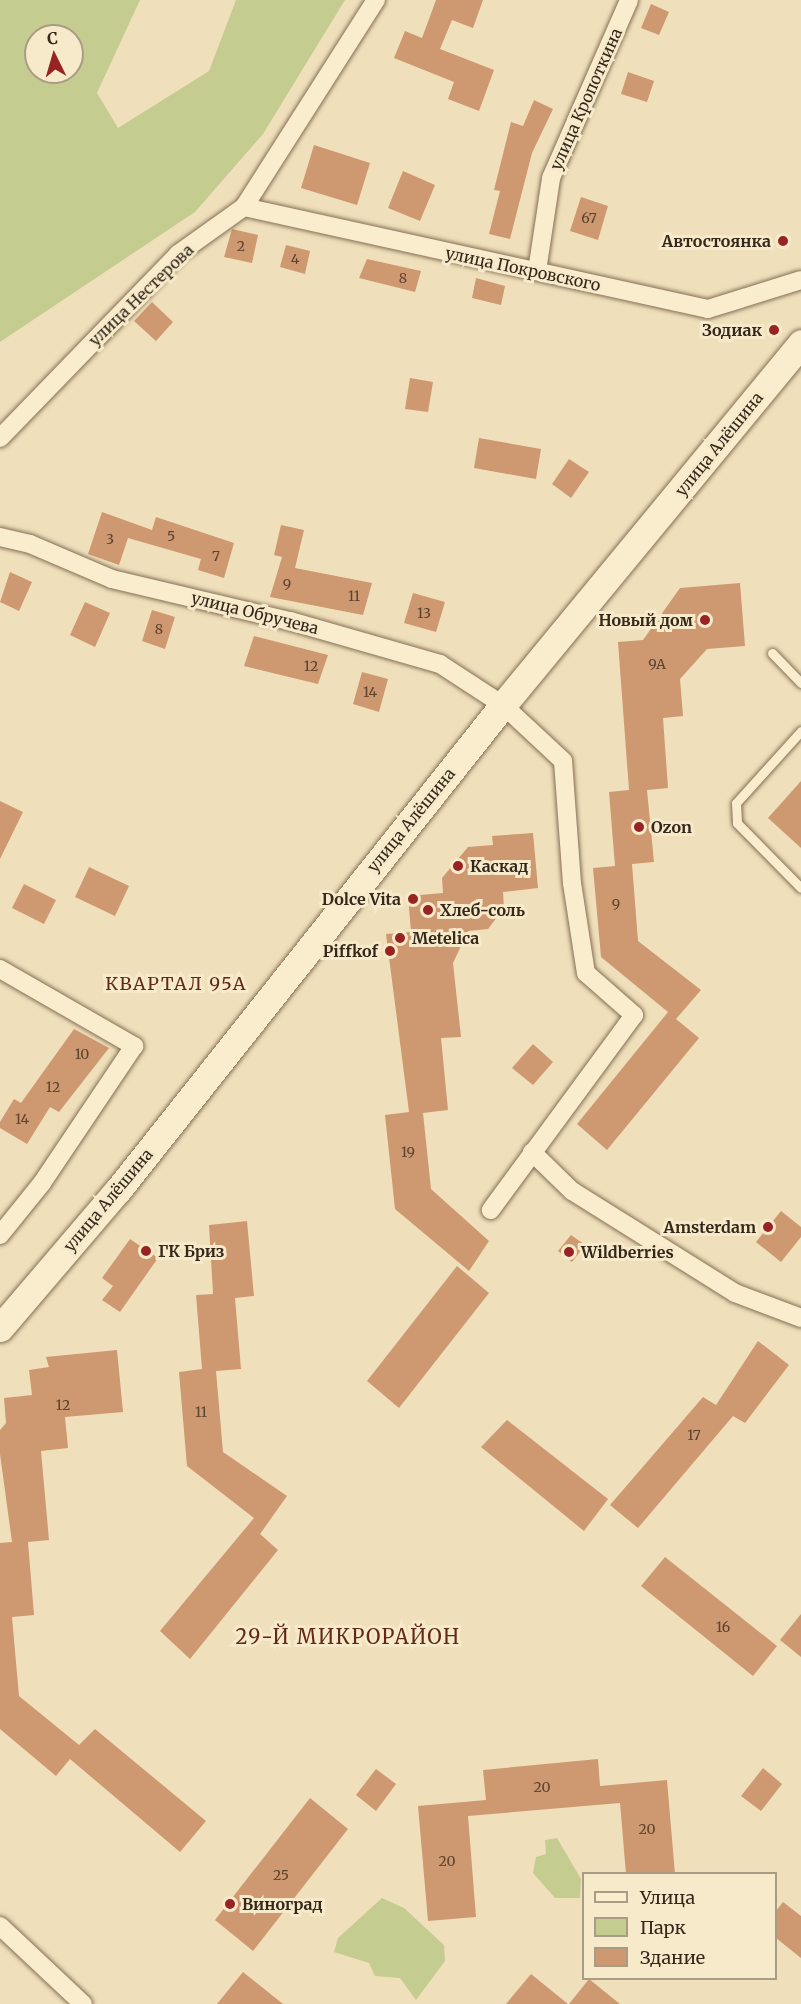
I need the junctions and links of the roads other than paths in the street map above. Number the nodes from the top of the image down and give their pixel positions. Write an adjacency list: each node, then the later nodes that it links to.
1 (376, 0): 3 (street, улица Нестерова)
2 (629, 0): 4 (street, улица Кропоткина)
3 (244, 207): 4 (street, улица Покровского); 7 (street, улица Нестерова)
4 (537, 271): 5 (street, улица Покровского)
5 (801, 280)
6 (801, 343): 11 (street, улица Алёшина)
7 (0, 438)
8 (0, 537): 11 (street, улица Обручева)
9 (772, 653): 10 (lane)
10 (801, 683)
11 (503, 705): 15 (street, улица Обручева); 19 (street, улица Алёшина)
12 (801, 730): 13 (lane)
13 (801, 888)
14 (0, 969): 17 (street)
15 (532, 1152): 16 (street); 18 (street)
16 (490, 1210)
17 (0, 1235)
18 (801, 1318)
19 (2, 1320)
20 (0, 1926): 21 (street)
21 (83, 2004)

